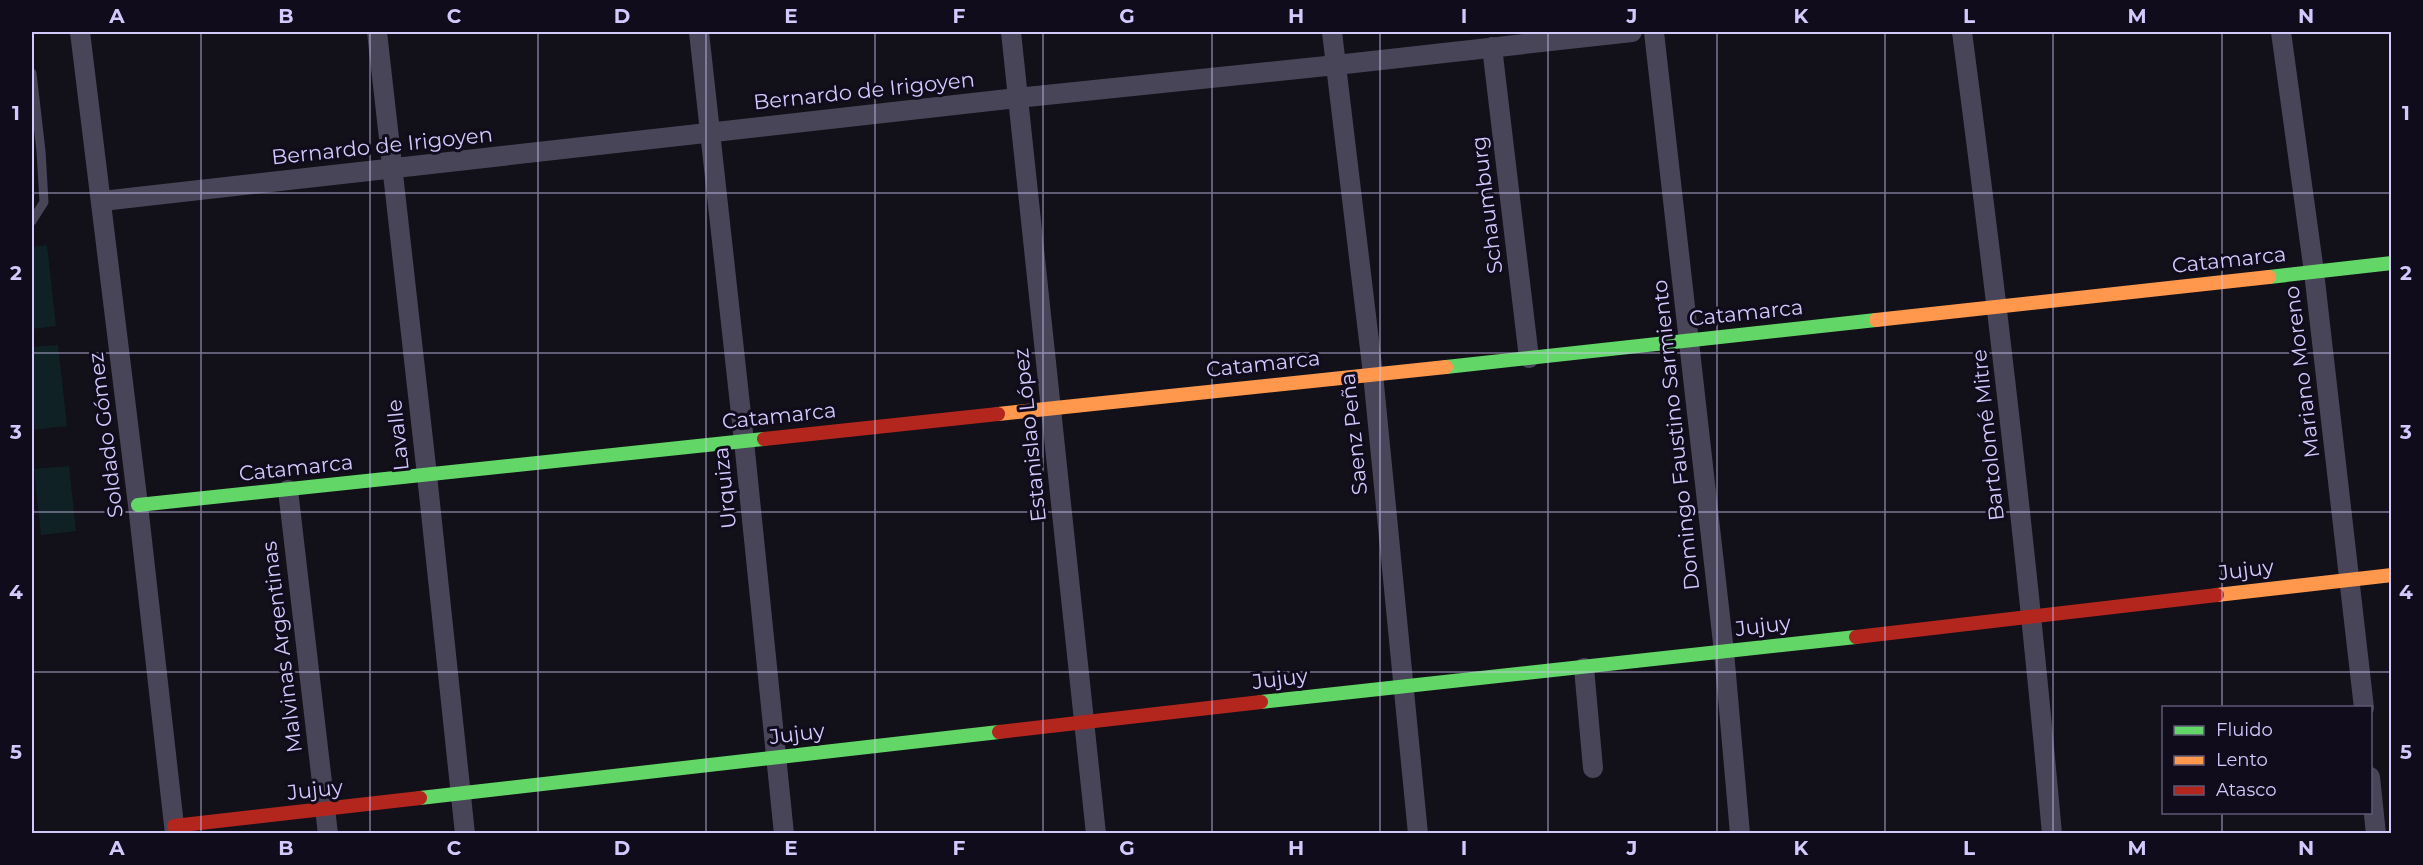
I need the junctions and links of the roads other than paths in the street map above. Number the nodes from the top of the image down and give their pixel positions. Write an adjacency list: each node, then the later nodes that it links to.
1 (80, 32): 16 (street, Soldado Gómez)
2 (377, 32): 15 (street, Lavalle)
3 (699, 32): 14 (street, Urquiza)
4 (1011, 32): 13 (street, Estanislao López)
5 (1332, 32): 11 (street, Saenz Peña)
6 (1632, 32): 10 (street, Bernardo de Irigoyen)
7 (1654, 32): 21 (street, Domingo Faustino Sarmiento)
8 (1962, 32): 20 (street, Bartolomé Mitre)
9 (2282, 32): 19 (street, Mariano Moreno)
10 (1492, 48): 11 (street, Bernardo de Irigoyen); 22 (street, Schaumburg)
11 (1336, 65): 13 (street, Bernardo de Irigoyen); 23 (street, Saenz Peña)
12 (32, 73): 17 (lane)
13 (1017, 98): 14 (street, Bernardo de Irigoyen); 24 (street, Estanislao López)
14 (711, 133): 15 (street, Bernardo de Irigoyen); 25 (street, Urquiza)
15 (393, 169): 16 (street, Bernardo de Irigoyen); 26 (street, Lavalle)
16 (102, 201): 28 (street, Soldado Gómez)
17 (32, 221)
18 (2391, 263): 19 (street, Catamarca)
19 (2314, 272): 20 (street, Catamarca); 30 (street, Mariano Moreno)
20 (1998, 306): 21 (street, Catamarca); 31 (street, Bartolomé Mitre)
21 (1689, 340): 22 (street, Catamarca); 32 (street, Domingo Faustino Sarmiento)
22 (1529, 358): 23 (street, Catamarca)
23 (1373, 374): 24 (street, Catamarca); 34 (street, Saenz Peña)
24 (1052, 407): 25 (street, Catamarca); 36 (street, Estanislao López)
25 (744, 441): 26 (street, Catamarca); 37 (street, Urquiza)
26 (427, 475): 27 (street, Catamarca); 39 (street, Lavalle)
27 (288, 490): 28 (street, Catamarca); 41 (street, Malvinas Argentinas)
28 (138, 505): 42 (street, Soldado Gómez)
29 (2391, 575): 30 (street, Jujuy)
30 (2351, 580): 31 (street, Jujuy); 35 (street, Mariano Moreno)
31 (2033, 616): 32 (street, Jujuy); 49 (street, Bartolomé Mitre)
32 (1724, 652): 33 (street, Jujuy); 48 (street, Domingo Faustino Sarmiento)
33 (1584, 668): 34 (street, Jujuy); 38 (street)
34 (1403, 686): 36 (street, Jujuy); 47 (street, Saenz Peña)
35 (2364, 706)
36 (1084, 723): 37 (street, Jujuy); 46 (street, Estanislao López)
37 (776, 758): 39 (street, Jujuy); 45 (street, Urquiza)
38 (1593, 768)
39 (460, 794): 41 (street, Jujuy); 44 (street, Lavalle)
40 (2372, 796): 50 (street)
41 (325, 810): 42 (street, Jujuy); 43 (street, Malvinas Argentinas)
42 (174, 830)
43 (328, 834)
44 (465, 834)
45 (784, 834)
46 (1096, 834)
47 (1418, 834)
48 (1740, 834)
49 (2052, 834)
50 (2376, 834)

